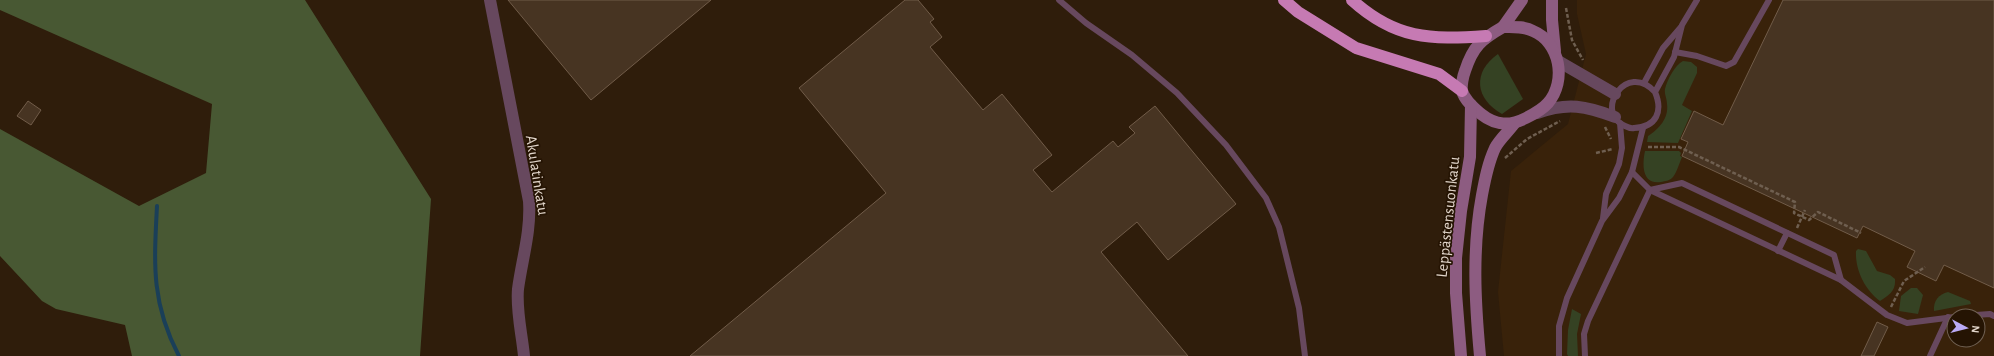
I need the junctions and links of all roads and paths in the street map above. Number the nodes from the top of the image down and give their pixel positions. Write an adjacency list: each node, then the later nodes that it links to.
1 (490, 0): 45 (street, Akulatinkatu)
2 (1060, 0): 46 (lane)
3 (1284, 0): 17 (highway)
4 (1352, 0): 12 (highway)
5 (1522, 0): 11 (main road)
6 (1552, 0): 14 (main road)
7 (1697, 0): 10 (lane)
8 (1769, 0): 13 (lane)
9 (1566, 5): 15 (path)
10 (1682, 26): 13 (lane); 16 (lane)
11 (1503, 27): 12 (main road); 14 (main road)
12 (1486, 36): 17 (main road)
13 (1675, 52): 18 (lane)
14 (1557, 56): 19 (street); 21 (main road)
15 (1585, 62)
16 (1644, 83): 18 (lane); 19 (lane)
17 (1462, 91): 20 (main road)
18 (1655, 92): 26 (lane)
19 (1615, 94): 23 (lane)
20 (1470, 105): 24 (main road); 47 (main road, Leppästensuonkatu)
21 (1536, 113): 23 (street); 24 (main road)
22 (1564, 119): 31 (path)
23 (1618, 120): 26 (lane); 28 (lane)
24 (1514, 124): 48 (main road, Leppästensuonkatu)
25 (1603, 125): 29 (path)
26 (1643, 128): 27 (lane)
27 (1640, 146): 32 (lane); 35 (path)
28 (1622, 148): 29 (path); 36 (lane)
29 (1613, 149): 30 (path)
30 (1596, 153)
31 (1504, 160)
32 (1632, 172): 33 (lane); 36 (lane)
33 (1650, 190): 37 (lane); 39 (lane); 50 (lane)
34 (1805, 210): 35 (path)
35 (1802, 216): 38 (path)
36 (1602, 221): 49 (lane)
37 (1787, 233): 39 (lane); 41 (lane)
38 (1861, 233)
39 (1778, 251): 41 (lane)
40 (1925, 267): 42 (path)
41 (1841, 280): 43 (lane)
42 (1890, 308)
43 (1946, 318)
44 (1946, 326): 51 (lane)
45 (524, 356)
46 (1305, 356)
47 (1461, 356)
48 (1480, 356)
49 (1559, 356)
50 (1585, 356)
51 (1930, 356)

